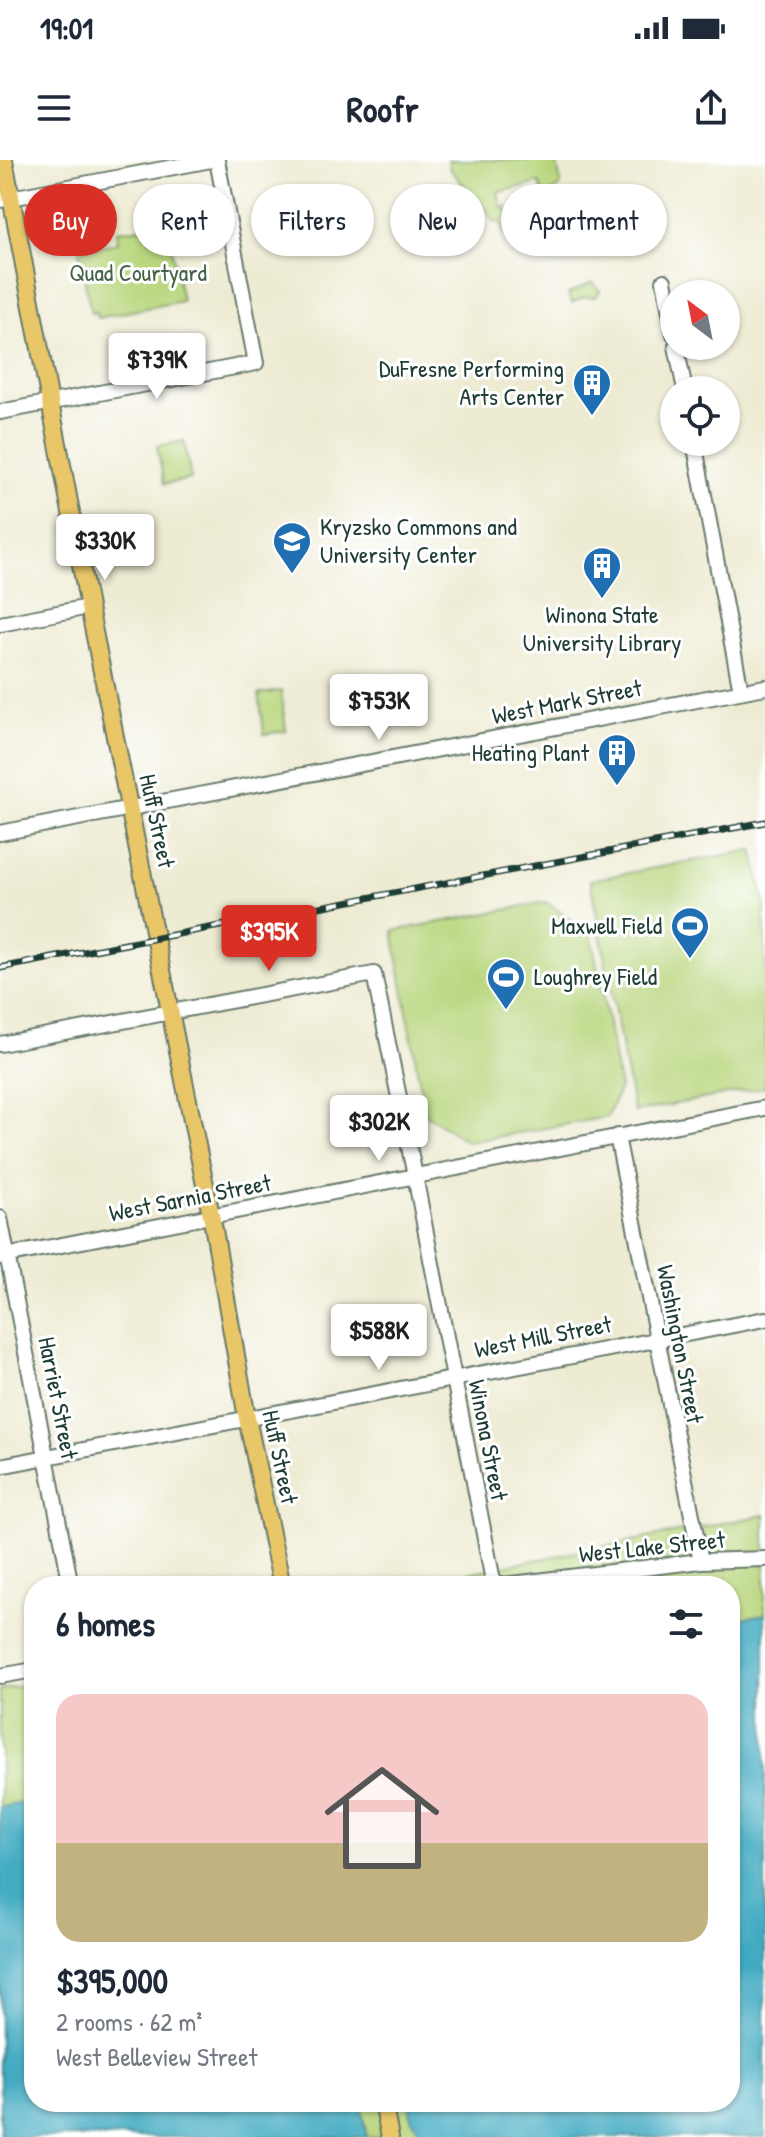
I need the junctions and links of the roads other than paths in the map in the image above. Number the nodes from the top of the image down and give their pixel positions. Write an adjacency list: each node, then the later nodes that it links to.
1 (4, 160): 3 (main road, Huff Street)
2 (214, 160): 3 (street); 4 (street)
3 (6, 198): 4 (main road, Huff Street)
4 (50, 402): 5 (street); 7 (main road, Huff Street)
5 (0, 412)
6 (697, 456): 10 (street)
7 (89, 607): 8 (street); 11 (main road, Huff Street)
8 (0, 624)
9 (765, 687): 10 (street, West Mark Street)
10 (741, 691): 11 (street, West Mark Street)
11 (130, 808): 12 (street, West Mark Street); 13 (main road, Huff Street)
12 (0, 833)
13 (171, 1010): 14 (street); 17 (street, Winona Street); 18 (main road, Huff Street)
14 (0, 1044)
15 (765, 1108): 16 (street, West Sarnia Street)
16 (617, 1136): 17 (street, West Sarnia Street); 22 (street, Washington Street)
17 (415, 1176): 18 (street, West Sarnia Street); 23 (street, Winona Street)
18 (211, 1217): 20 (street, West Sarnia Street); 24 (main road, Huff Street)
19 (0, 1218): 20 (street, Harriet Street)
20 (4, 1256): 25 (street, Harriet Street)
21 (765, 1319): 22 (street, West Mill Street)
22 (656, 1339): 23 (street, West Mill Street); 28 (street, Washington Street)
23 (454, 1377): 24 (street, West Mill Street); 31 (street, Winona Street)
24 (247, 1418): 25 (street, West Mill Street); 30 (main road, Huff Street)
25 (47, 1456): 26 (street, West Mill Street); 29 (street, Harriet Street)
26 (0, 1466)
27 (765, 1559): 28 (street, West Lake Street)
28 (701, 1561): 32 (street, West Lake Street)
29 (69, 1576)
30 (280, 1576)
31 (493, 1576)
32 (577, 1576)
33 (24, 1672): 34 (street)
34 (0, 1676)
35 (385, 2112): 36 (main road)
36 (390, 2137)

